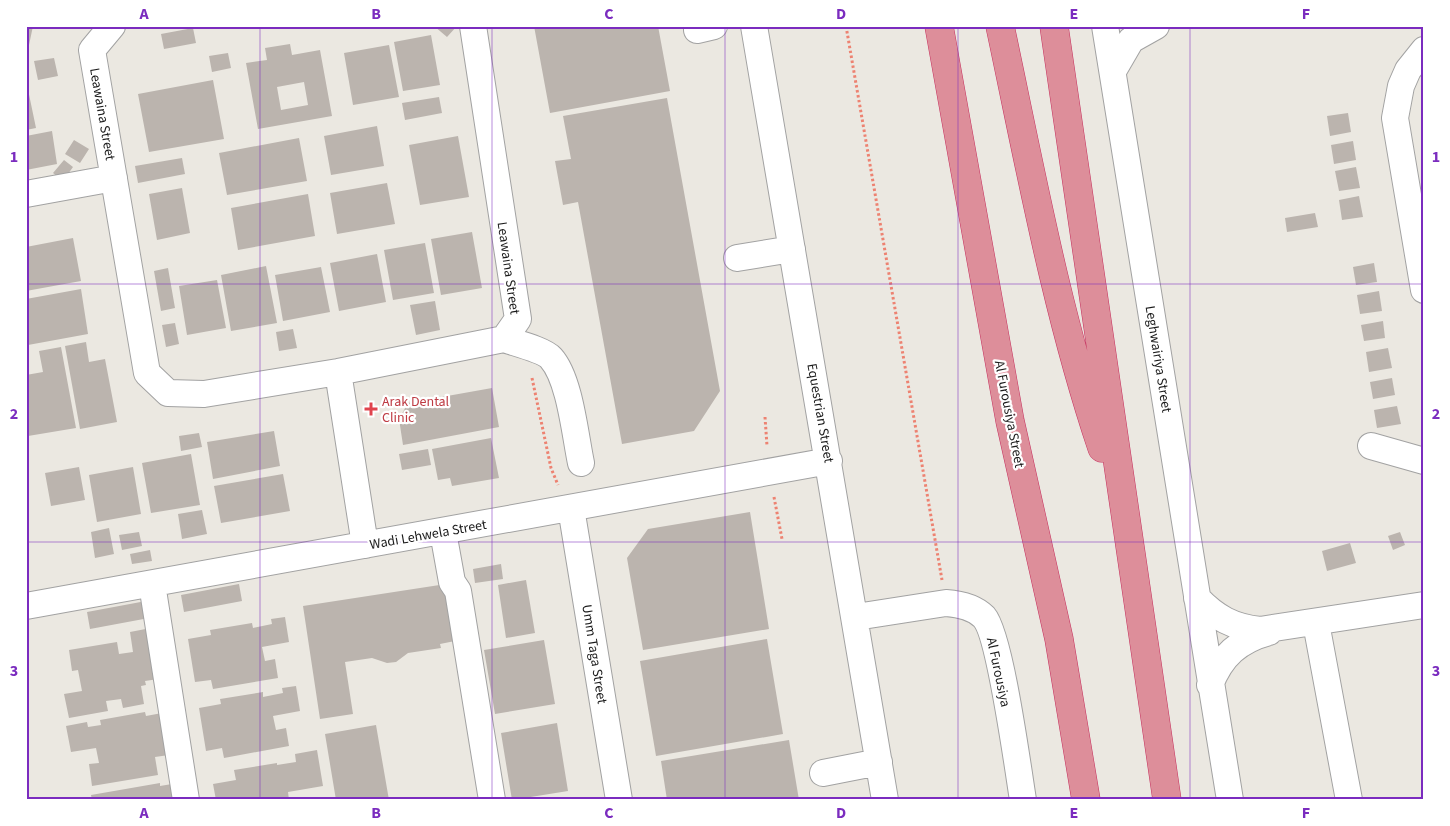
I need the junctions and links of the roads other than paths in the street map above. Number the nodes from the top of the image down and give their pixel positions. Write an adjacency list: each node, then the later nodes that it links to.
1 (112, 26): 11 (street, Leawaina Street)
2 (474, 26): 16 (street, Leawaina Street)
3 (754, 26): 13 (street, Equestrian Street)
4 (940, 26): 41 (highway, Al Furousiya Street)
5 (1000, 26): 23 (highway)
6 (1054, 26): 23 (highway)
7 (1105, 26): 10 (street, Leghwairiya Street)
8 (1156, 26): 10 (street)
9 (1424, 50): 15 (street)
10 (1113, 71): 27 (street, Leghwairiya Street)
11 (114, 178): 12 (street, Leawaina Street); 17 (street, Leawaina Street)
12 (26, 194)
13 (792, 249): 14 (street); 19 (street, Equestrian Street)
14 (737, 258)
15 (1424, 290)
16 (504, 339): 17 (street, Leawaina Street); 21 (street)
17 (338, 372): 25 (street)
18 (1371, 446): 20 (street)
19 (829, 461): 22 (street, Wadi Lehwela Street); 30 (street, Equestrian Street)
20 (1424, 461)
21 (581, 463)
22 (571, 508): 24 (street, Wadi Lehwela Street); 38 (street, Umm Taga Street)
23 (1124, 513): 42 (highway)
24 (449, 530): 25 (street, Wadi Lehwela Street); 37 (street)
25 (365, 545): 26 (street, Wadi Lehwela Street)
26 (152, 584): 29 (street, Wadi Lehwela Street); 36 (street)
27 (1197, 598): 32 (street); 33 (street)
28 (1424, 605): 31 (street)
29 (26, 606)
30 (856, 617): 34 (street, Equestrian Street); 40 (street, Al Furousiya)
31 (1316, 623): 32 (street); 44 (street)
32 (1282, 629): 33 (street)
33 (1210, 685): 43 (street)
34 (879, 762): 35 (street); 39 (street, Equestrian Street)
35 (823, 773)
36 (186, 800)
37 (492, 800)
38 (619, 800)
39 (885, 800)
40 (1023, 800)
41 (1086, 800)
42 (1167, 800)
43 (1230, 800)
44 (1349, 800)

